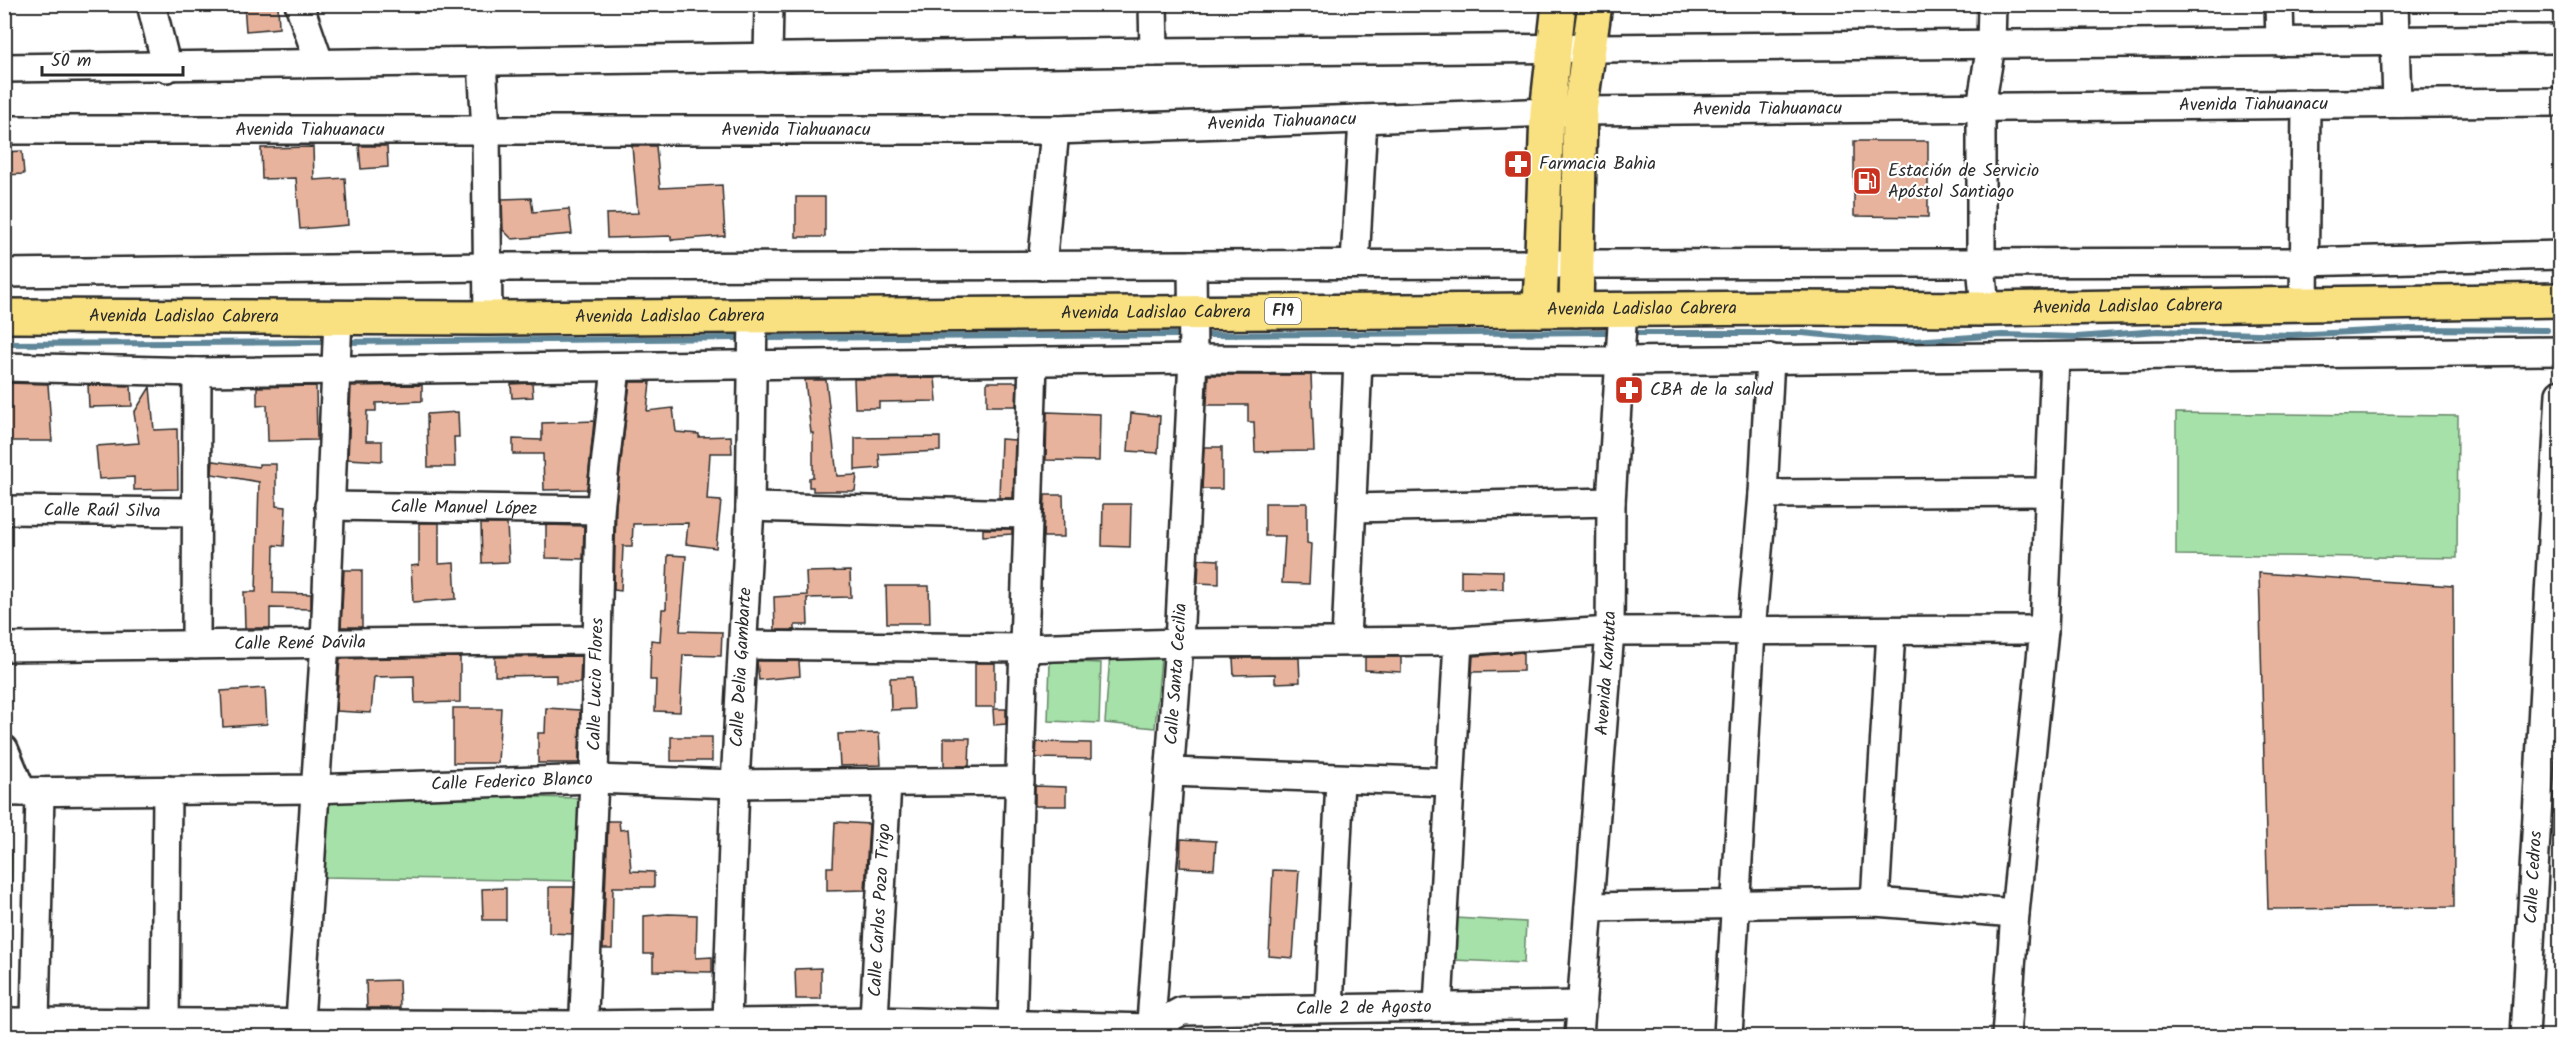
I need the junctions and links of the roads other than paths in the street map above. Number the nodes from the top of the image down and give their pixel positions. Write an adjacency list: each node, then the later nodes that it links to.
1 (151, 4): 21 (street)
2 (299, 4): 19 (street)
3 (769, 4): 17 (street)
4 (1153, 4): 16 (street)
5 (1559, 4): 14 (main road)
6 (1595, 4): 15 (main road)
7 (1992, 4): 13 (street)
8 (2279, 4): 12 (street)
9 (2394, 4): 11 (street)
10 (2560, 39): 11 (street)
11 (2394, 41): 12 (street); 24 (street)
12 (2280, 42): 13 (street)
13 (1991, 45): 15 (street); 25 (street)
14 (1552, 49): 15 (street); 16 (street); 27 (main road)
15 (1587, 50): 26 (main road)
16 (1154, 52): 17 (street)
17 (768, 58): 18 (street)
18 (482, 61): 19 (street); 31 (street)
19 (319, 62): 21 (street)
20 (4, 68): 21 (street)
21 (167, 68)
22 (2560, 102): 24 (street, Avenida Tiahuanacu)
23 (2306, 104): 24 (street, Avenida Tiahuanacu); 25 (street, Avenida Tiahuanacu); 34 (street)
24 (2397, 104)
25 (1981, 107): 26 (street, Avenida Tiahuanacu); 37 (street)
26 (1580, 111): 27 (street, Avenida Tiahuanacu); 36 (main road)
27 (1547, 112): 28 (street, Avenida Tiahuanacu); 33 (main road)
28 (1363, 119): 30 (street, Avenida Tiahuanacu); 35 (street)
29 (4, 130): 31 (street, Avenida Tiahuanacu)
30 (1055, 130): 31 (street, Avenida Tiahuanacu); 39 (street)
31 (486, 131): 40 (street)
32 (2560, 255): 34 (street)
33 (1542, 262): 35 (street); 36 (street); 46 (main road)
34 (2303, 262): 37 (street); 43 (street)
35 (1356, 263): 38 (street)
36 (1577, 263): 37 (street); 47 (main road)
37 (1981, 264): 45 (street)
38 (1192, 265): 39 (street); 48 (street, Calle Santa Cecilia)
39 (1042, 266): 40 (street)
40 (488, 267): 41 (street); 51 (street)
41 (4, 273)
42 (2560, 300): 43 (main road, Avenida Ladislao Cabrera / F19)
43 (2304, 305): 45 (main road, Avenida Ladislao Cabrera / F19)
44 (1623, 309): 45 (main road, Avenida Ladislao Cabrera / F19); 47 (main road, Avenida Ladislao Cabrera / F19); 58 (street, Avenida Kantuta)
45 (1985, 309)
46 (1540, 310): 47 (main road, Avenida Ladislao Cabrera / F19); 48 (main road, Avenida Ladislao Cabrera / F19)
47 (1576, 310)
48 (1193, 311): 49 (main road, Avenida Ladislao Cabrera / F19); 56 (street, Calle Santa Cecilia)
49 (753, 315): 51 (main road, Avenida Ladislao Cabrera / F19); 60 (street, Calle Delia Gambarte)
50 (4, 316): 52 (main road, Avenida Ladislao Cabrera / F19)
51 (488, 318): 52 (main road, Avenida Ladislao Cabrera / F19)
52 (337, 342): 62 (street); 63 (street); 68 (street)
53 (2560, 351): 54 (street)
54 (2055, 357): 55 (street); 65 (street)
55 (1770, 358): 58 (street); 66 (street)
56 (1192, 359): 57 (street); 59 (street); 83 (street, Calle Santa Cecilia)
57 (1358, 360): 58 (street); 70 (street)
58 (1620, 361): 67 (street, Avenida Kantuta)
59 (1034, 362): 60 (street); 74 (street)
60 (754, 365): 62 (street); 69 (street, Calle Delia Gambarte)
61 (4, 367): 63 (street)
62 (616, 368): 72 (street, Calle Lucio Flores)
63 (197, 372): 73 (street)
64 (2560, 394): 118 (street, Calle Cedros)
65 (2049, 492): 66 (street); 75 (street)
66 (1763, 494): 77 (street)
67 (1611, 502): 70 (street); 76 (street, Avenida Kantuta)
68 (329, 506): 72 (street, Calle Manuel López); 82 (street)
69 (750, 507): 74 (street); 85 (street, Calle Delia Gambarte)
70 (1353, 508): 80 (street)
71 (4, 510): 73 (street, Calle Raúl Silva)
72 (600, 510): 79 (street, Calle Lucio Flores)
73 (197, 512): 84 (street)
74 (1028, 514): 87 (street)
75 (2044, 630): 78 (street); 102 (street)
76 (1610, 631): 77 (street); 81 (street); 101 (street, Avenida Kantuta)
77 (1751, 631): 78 (street); 100 (street)
78 (1891, 631): 99 (street)
79 (596, 640): 82 (street, Calle René Dávila); 90 (street, Calle Lucio Flores)
80 (1346, 641): 81 (street); 83 (street)
81 (1458, 641): 93 (street)
82 (325, 642): 84 (street, Calle René Dávila); 96 (street)
83 (1179, 643): 87 (street); 89 (street, Calle Santa Cecilia)
84 (196, 645): 86 (street, Calle René Dávila)
85 (743, 645): 87 (street); 95 (street, Calle Delia Gambarte)
86 (4, 647)
87 (1024, 648): 92 (street)
88 (4, 749): 98 (street)
89 (1171, 772): 91 (street); 114 (street, Calle Santa Cecilia)
90 (594, 778): 95 (street, Calle Federico Blanco); 96 (street, Calle Federico Blanco); 113 (street, Calle Lucio Flores)
91 (1340, 780): 93 (street); 105 (street)
92 (1020, 781): 94 (street, Calle Federico Blanco); 110 (street)
93 (1449, 782): 104 (street)
94 (887, 783): 95 (street, Calle Federico Blanco); 112 (street, Calle Carlos Pozo Trigo)
95 (735, 784): 106 (street, Calle Delia Gambarte)
96 (313, 789): 97 (street, Calle Federico Blanco); 111 (street)
97 (167, 790): 98 (street, Calle Federico Blanco); 109 (street)
98 (22, 792): 108 (street)
99 (1875, 902): 100 (street); 102 (street)
100 (1736, 905): 101 (street); 116 (street)
101 (1589, 906): 103 (street, Avenida Kantuta)
102 (2015, 913): 117 (street)
103 (1582, 1005): 104 (street, Calle 2 de Agosto); 115 (street, Avenida Kantuta)
104 (1438, 1006): 105 (street, Calle 2 de Agosto)
105 (1329, 1007): 114 (street, Calle 2 de Agosto)
106 (727, 1021): 112 (street, Calle 2 de Agosto); 113 (street, Calle 2 de Agosto)
107 (4, 1022): 108 (street, Calle 2 de Agosto)
108 (35, 1022): 109 (street, Calle 2 de Agosto)
109 (165, 1023): 111 (street, Calle 2 de Agosto)
110 (1012, 1024): 112 (street, Calle 2 de Agosto); 114 (street, Calle 2 de Agosto)
111 (299, 1029): 113 (street, Calle 2 de Agosto)
112 (874, 1029)
113 (583, 1031)
114 (1156, 1034)
115 (1579, 1036)
116 (1728, 1036)
117 (2006, 1036)
118 (2525, 1036)

